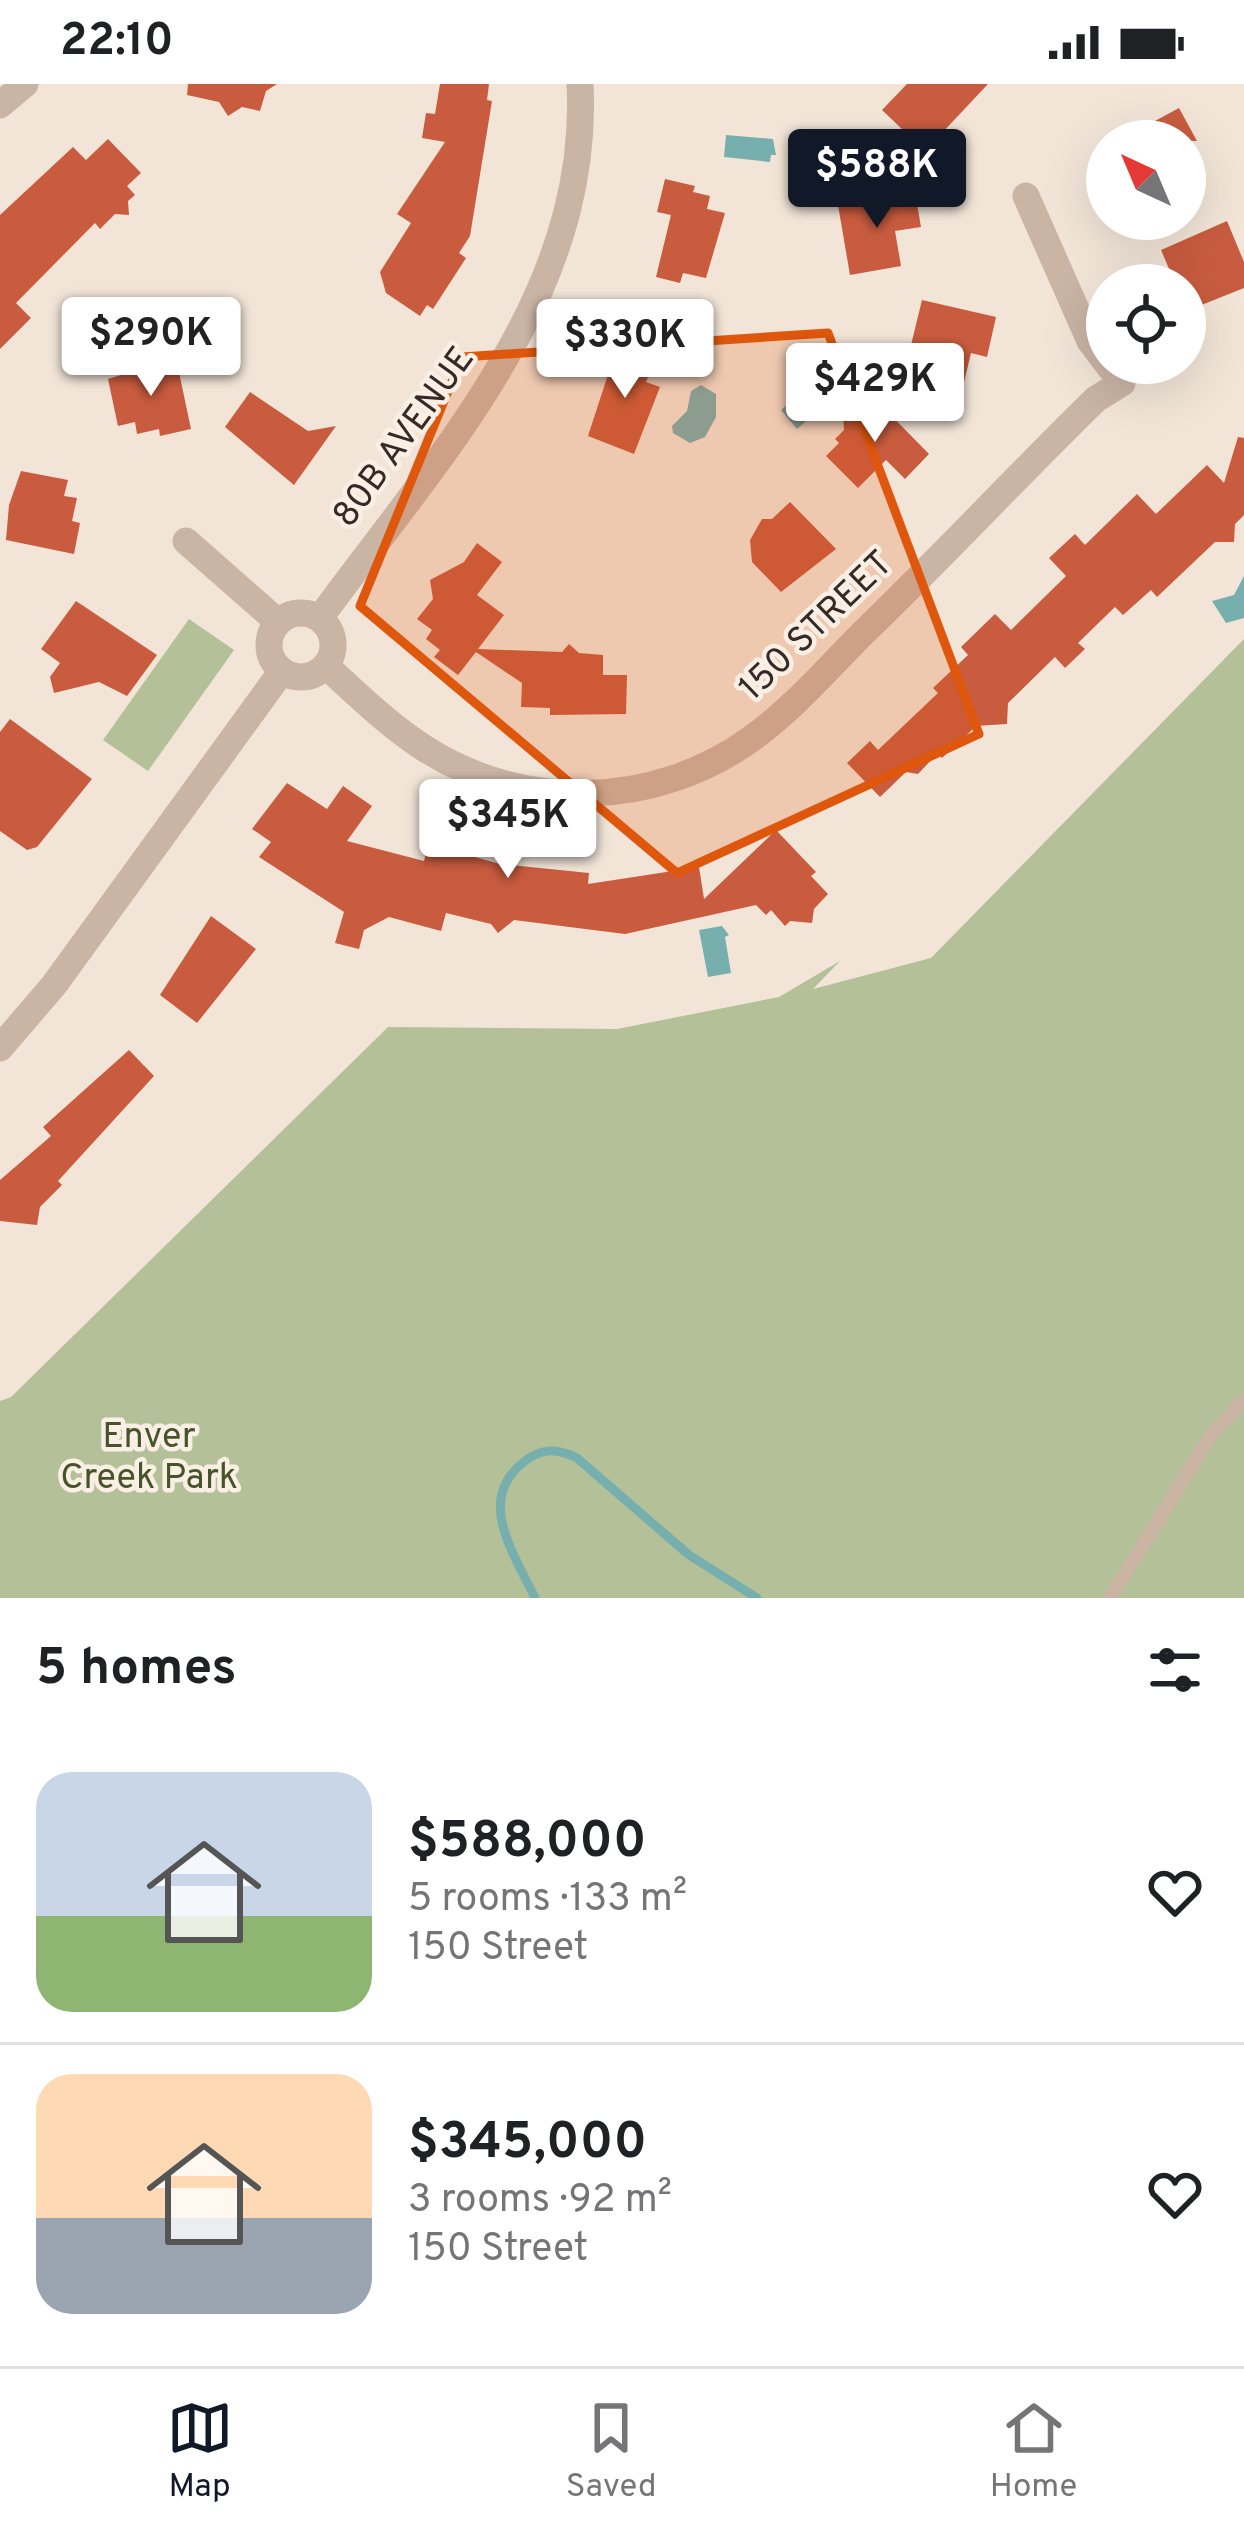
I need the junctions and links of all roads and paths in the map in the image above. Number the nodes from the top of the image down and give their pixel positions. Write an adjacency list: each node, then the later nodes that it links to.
1 (25, 84): 3 (street)
2 (580, 84): 6 (street, 80B AVENUE)
3 (0, 105)
4 (1026, 196): 8 (street, 150 STREET)
5 (186, 541): 7 (street)
6 (320, 618): 7 (street); 8 (street)
7 (278, 622): 9 (street)
8 (326, 665): 9 (street)
9 (282, 671): 10 (street)
10 (0, 1048)
11 (1244, 1400): 12 (lane)
12 (1110, 1598)

